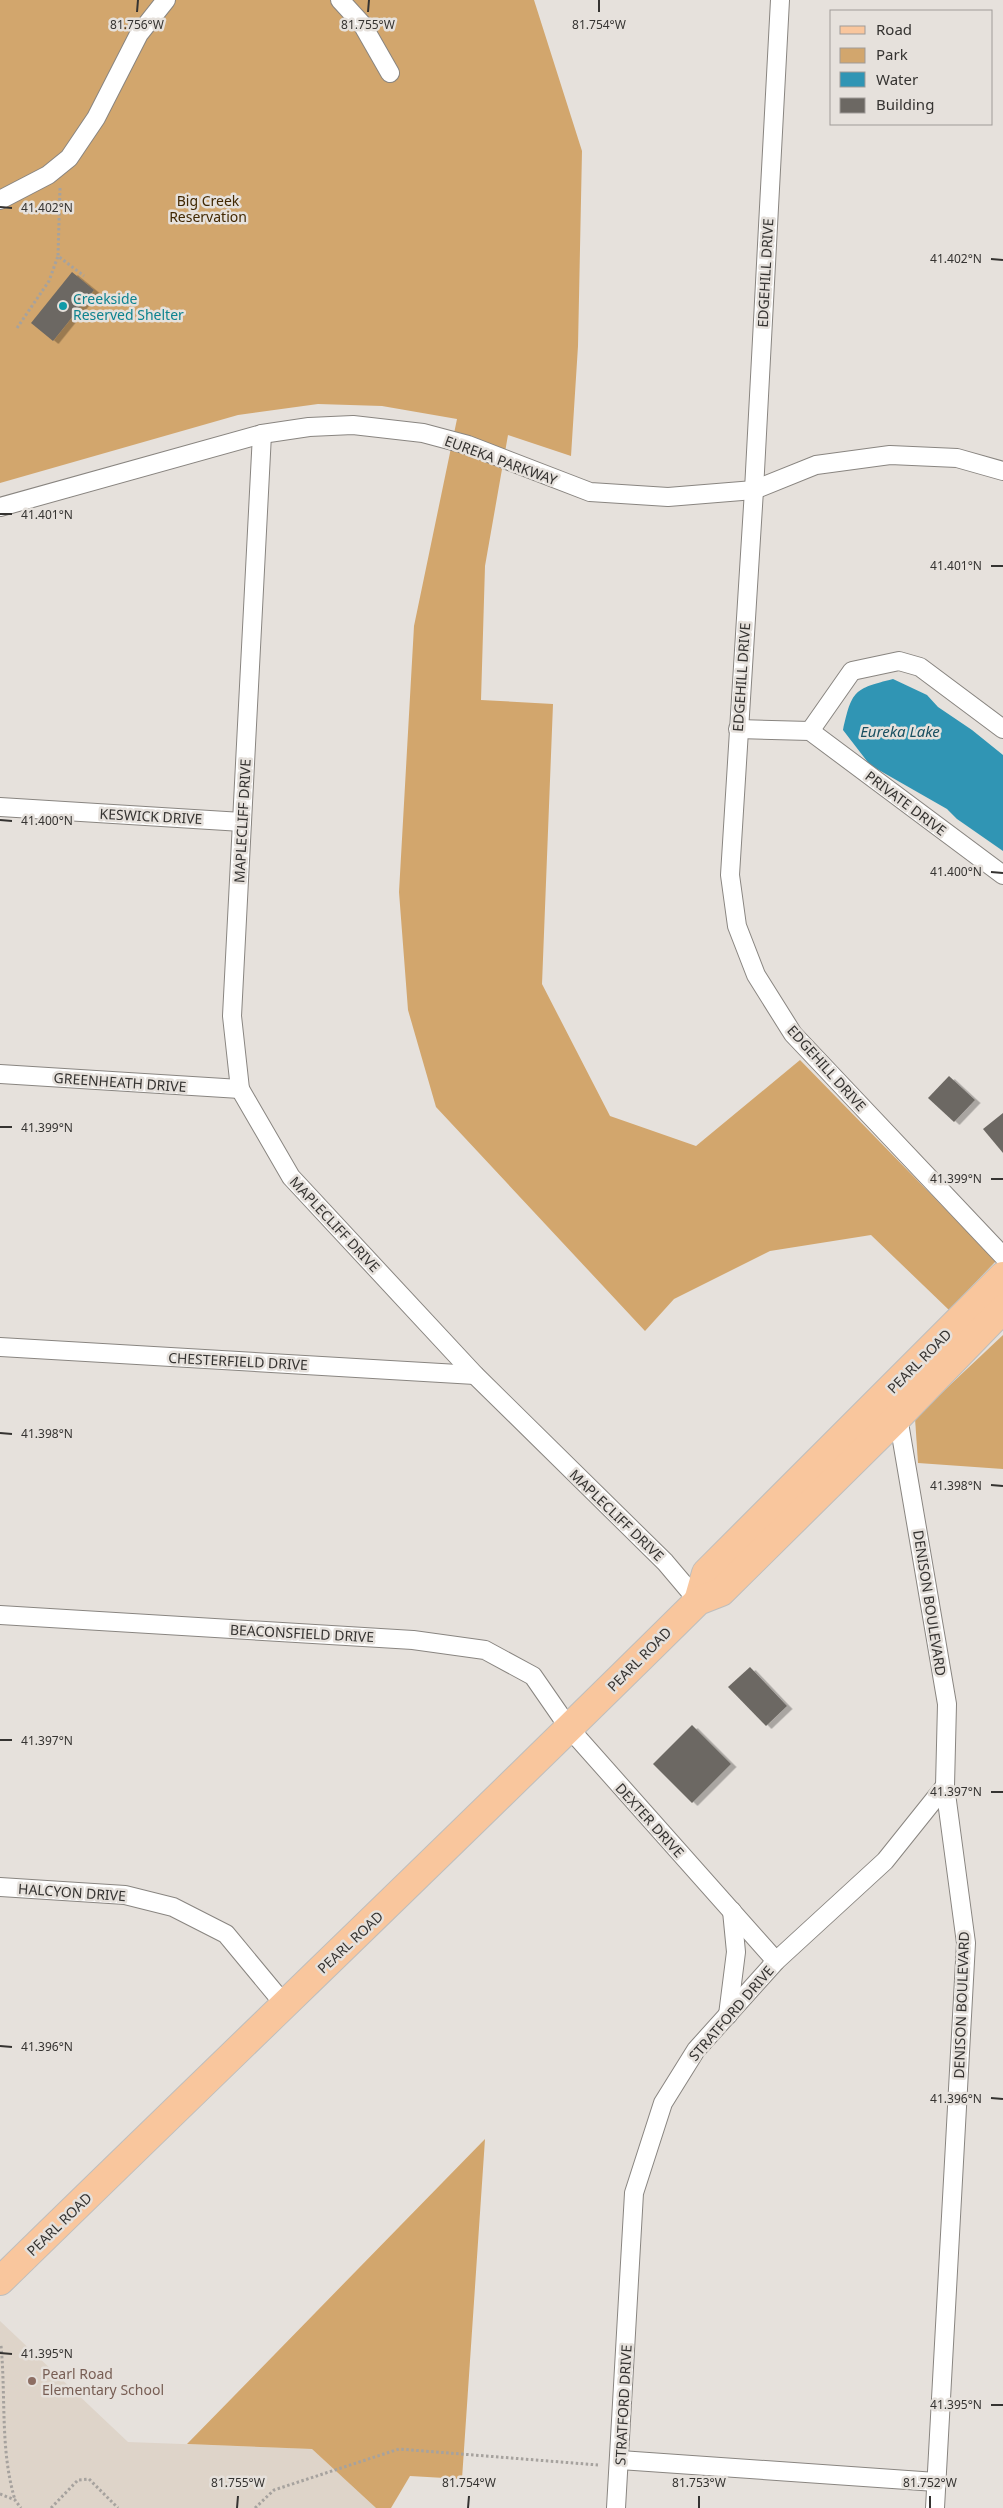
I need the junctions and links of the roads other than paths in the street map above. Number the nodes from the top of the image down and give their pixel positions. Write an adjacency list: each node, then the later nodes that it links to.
1 (166, 0): 5 (street)
2 (340, 0): 4 (street)
3 (780, 0): 8 (street, EDGEHILL DRIVE)
4 (390, 73)
5 (0, 200)
6 (262, 434): 8 (street, EUREKA PARKWAY); 9 (street, EUREKA PARKWAY); 14 (street, MAPLECLIFF DRIVE)
7 (1003, 471): 8 (street, EUREKA PARKWAY)
8 (754, 490): 10 (street, EDGEHILL DRIVE)
9 (0, 507)
10 (738, 729): 11 (street); 18 (street, EDGEHILL DRIVE)
11 (810, 730): 12 (street); 15 (street, PRIVATE DRIVE)
12 (1003, 730)
13 (0, 807): 14 (street, KESWICK DRIVE)
14 (242, 822): 17 (street, MAPLECLIFF DRIVE)
15 (1003, 875)
16 (0, 1074): 17 (street, GREENHEATH DRIVE)
17 (240, 1089): 22 (street, MAPLECLIFF DRIVE)
18 (1003, 1256)
19 (1003, 1276): 24 (main road, PEARL ROAD)
20 (1003, 1310): 23 (main road, PEARL ROAD)
21 (0, 1347): 22 (street, CHESTERFIELD DRIVE)
22 (475, 1375): 24 (street, MAPLECLIFF DRIVE)
23 (898, 1417): 24 (main road, PEARL ROAD); 27 (street, DENISON BOULEVARD)
24 (698, 1601): 26 (main road, PEARL ROAD)
25 (0, 1615): 26 (street, BEACONSFIELD DRIVE)
26 (569, 1728): 29 (street, DEXTER DRIVE); 31 (main road, PEARL ROAD)
27 (945, 1786): 30 (street, STRATFORD DRIVE); 35 (street, DENISON BOULEVARD)
28 (0, 1887): 31 (street, HALCYON DRIVE)
29 (732, 1912): 30 (street, DEXTER DRIVE); 32 (street)
30 (776, 1961): 32 (street, STRATFORD DRIVE)
31 (284, 2004): 33 (main road, PEARL ROAD)
32 (728, 2015): 34 (street, STRATFORD DRIVE)
33 (0, 2281)
34 (620, 2460): 35 (street); 36 (street, STRATFORD DRIVE)
35 (936, 2482): 37 (street, DENISON BOULEVARD)
36 (616, 2508)
37 (935, 2508)

